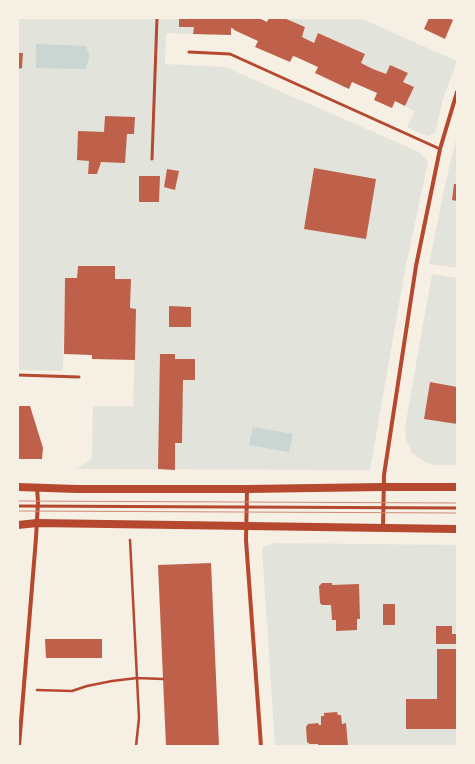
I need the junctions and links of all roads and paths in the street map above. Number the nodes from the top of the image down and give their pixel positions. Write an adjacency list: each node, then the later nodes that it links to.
1 (157, 18): 5 (lane)
2 (189, 52): 4 (lane)
3 (457, 92): 4 (street)
4 (440, 149): 9 (street)
5 (152, 159)
6 (18, 375): 7 (lane)
7 (79, 377)
8 (18, 487): 11 (main road)
9 (384, 487): 10 (main road); 12 (main road); 16 (street)
10 (457, 487)
11 (37, 488): 12 (main road); 14 (street)
12 (247, 489): 15 (street)
13 (18, 506): 14 (lane)
14 (37, 506): 15 (lane); 18 (street)
15 (246, 507): 16 (lane); 20 (street)
16 (383, 508): 17 (lane); 21 (street)
17 (457, 508)
18 (37, 523): 19 (main road); 20 (main road); 26 (street)
19 (18, 525)
20 (246, 527): 21 (main road); 29 (street)
21 (383, 529): 22 (main road)
22 (457, 530)
23 (130, 540): 24 (path)
24 (137, 678): 25 (path); 26 (path); 28 (path)
25 (163, 679)
26 (24, 690): 27 (street)
27 (19, 746)
28 (136, 746)
29 (261, 746)

